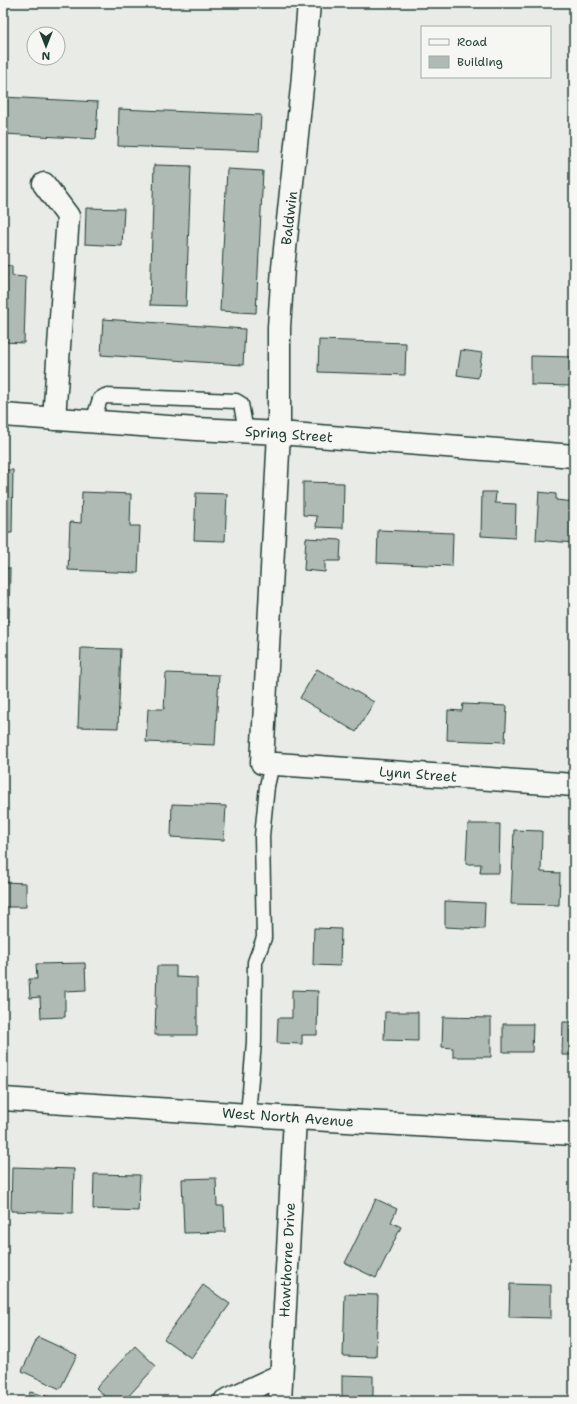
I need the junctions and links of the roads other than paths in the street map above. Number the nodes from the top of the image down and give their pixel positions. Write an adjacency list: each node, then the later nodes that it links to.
1 (309, 3): 7 (street, Baldwin)
2 (44, 184): 4 (street)
3 (3, 415): 4 (street, Spring Street)
4 (54, 419): 5 (street, Spring Street)
5 (93, 421): 6 (street, Spring Street); 6 (lane)
6 (246, 431): 7 (street, Spring Street)
7 (279, 433): 8 (street, Spring Street); 9 (street, Baldwin)
8 (574, 456)
9 (267, 764): 10 (street, Lynn Street); 12 (lane)
10 (574, 785)
11 (3, 1099): 12 (street, West North Avenue)
12 (248, 1115): 13 (street, West North Avenue)
13 (295, 1118): 14 (street, West North Avenue); 15 (street, Hawthorne Drive)
14 (574, 1134)
15 (281, 1375): 16 (street); 17 (street, Hawthorne Drive)
16 (225, 1401)
17 (280, 1401)

